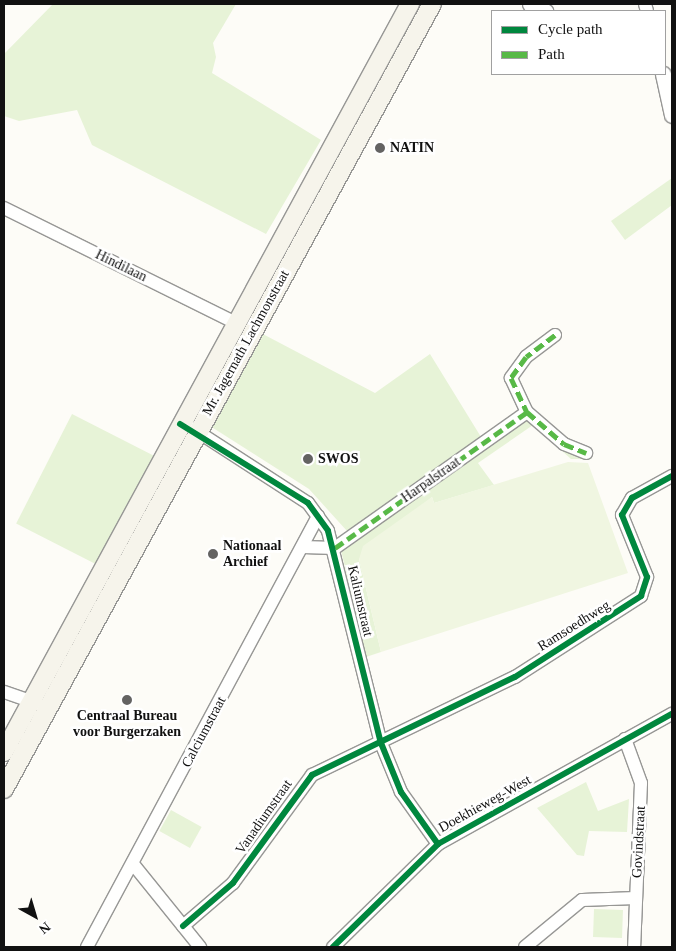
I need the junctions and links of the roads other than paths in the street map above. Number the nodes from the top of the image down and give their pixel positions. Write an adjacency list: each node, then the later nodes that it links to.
1 (410, 4): 8 (main road, Mr. Jagernath Lachmonstraat)
2 (432, 4): 12 (main road, Mr. Jagernath Lachmonstraat)
3 (530, 4): 4 (street)
4 (543, 10)
5 (663, 75): 6 (street)
6 (672, 114)
7 (4, 208): 8 (street, Hindilaan)
8 (238, 324): 11 (main road, Mr. Jagernath Lachmonstraat)
9 (555, 335): 10 (street)
10 (527, 412): 13 (street); 17 (street, Harpalstraat)
11 (180, 424): 12 (street, Kaliumstraat); 19 (main road, Mr. Jagernath Lachmonstraat)
12 (198, 431): 15 (street, Kaliumstraat); 20 (main road, Mr. Jagernath Lachmonstraat)
13 (586, 453)
14 (672, 476): 23 (street, Ramsoedhweg)
15 (318, 516): 16 (street, Calciumstraat); 17 (street, Kaliumstraat)
16 (303, 547): 17 (street); 27 (street, Calciumstraat)
17 (335, 548): 23 (street, Kaliumstraat)
18 (4, 692): 19 (street)
19 (31, 701): 20 (street); 24 (main road, Mr. Jagernath Lachmonstraat)
20 (48, 708): 25 (main road, Mr. Jagernath Lachmonstraat)
21 (672, 714): 22 (street, Doekhieweg-West)
22 (626, 739): 26 (street, Doekhieweg-West); 28 (street, Govindstraat)
23 (381, 743): 26 (street, Kaliumstraat); 29 (street, Vanadiumstraat)
24 (4, 752)
25 (4, 789)
26 (438, 844): 32 (street, Doekhieweg-West)
27 (133, 864): 29 (street); 30 (street, Calciumstraat)
28 (636, 898): 33 (street); 34 (street, Govindstraat)
29 (183, 926): 31 (street)
30 (88, 947)
31 (200, 947)
32 (333, 947)
33 (525, 947)
34 (634, 947)

